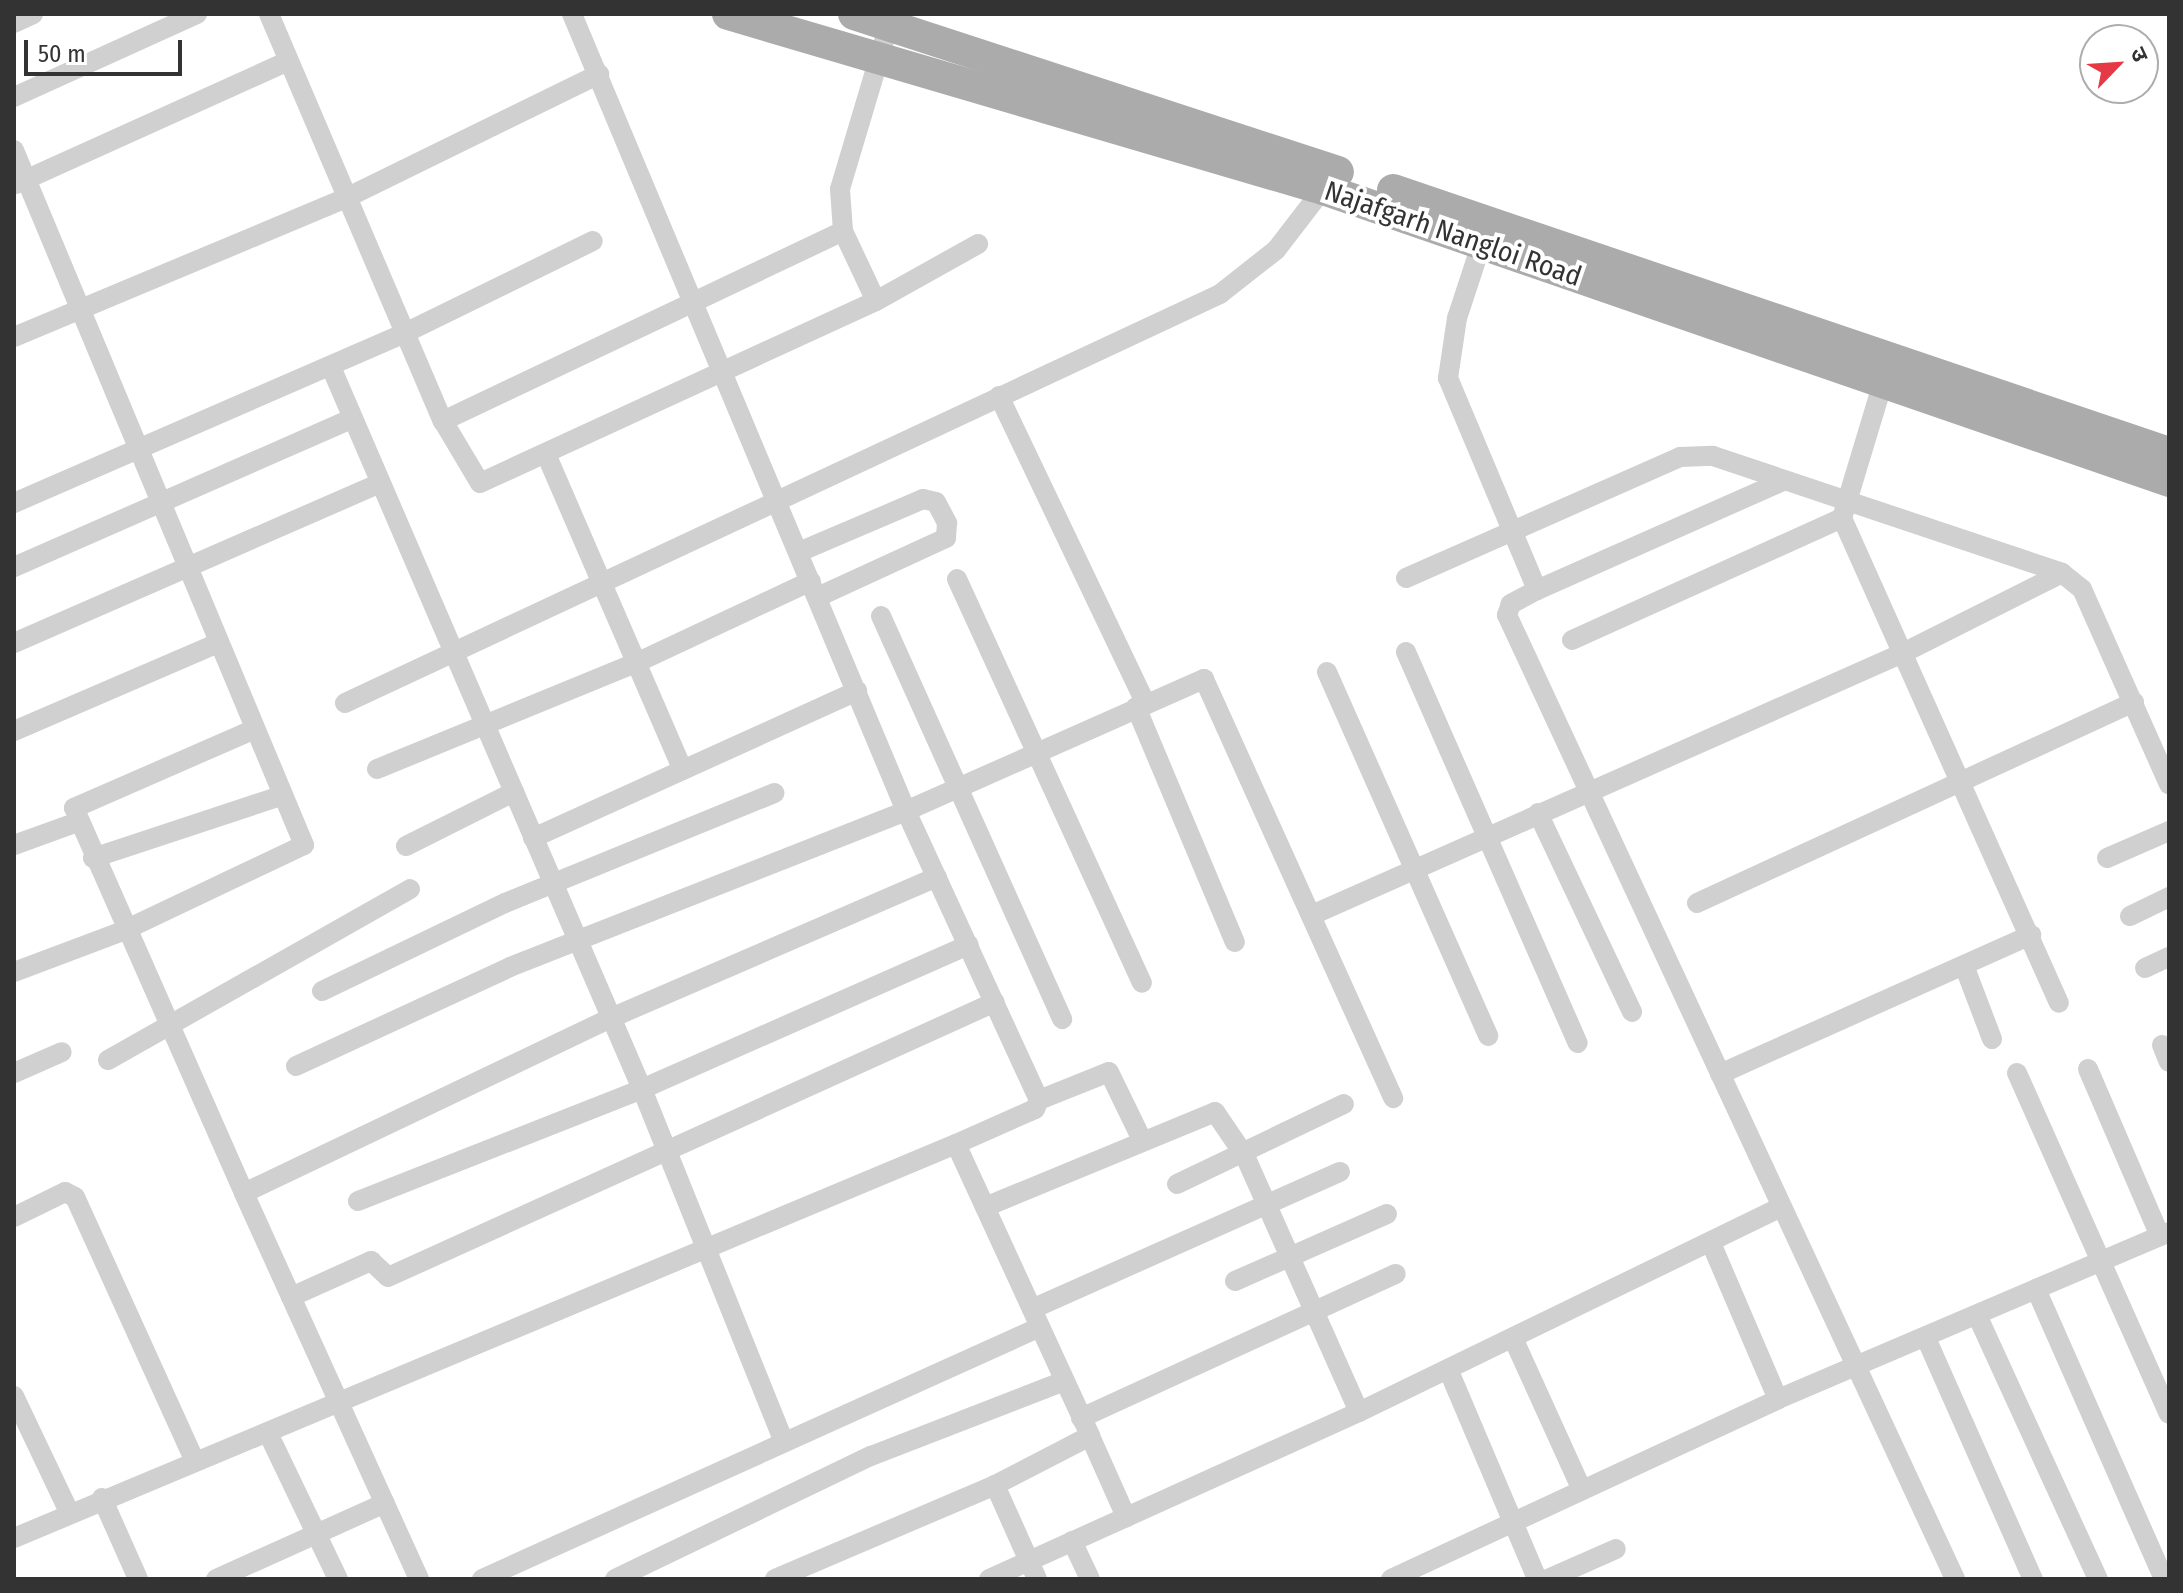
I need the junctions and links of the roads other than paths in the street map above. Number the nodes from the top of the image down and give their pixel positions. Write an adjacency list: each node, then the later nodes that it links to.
1 (33, 14): 7 (street)
2 (197, 14): 12 (street)
3 (269, 14): 10 (street)
4 (572, 14): 11 (street)
5 (728, 14): 9 (main road, Najafgarh Nangloi Road)
6 (854, 14): 8 (main road, Najafgarh Nangloi Road)
7 (14, 23)
8 (889, 25): 9 (street); 18 (main road, Najafgarh Nangloi Road)
9 (875, 59): 15 (main road, Najafgarh Nangloi Road); 17 (street)
10 (289, 61): 14 (street); 16 (street)
11 (599, 74): 16 (street); 22 (street)
12 (14, 97)
13 (14, 150): 14 (street)
14 (20, 182): 23 (street)
15 (1323, 189): 18 (main road, Najafgarh Nangloi Road); 29 (street)
16 (346, 198): 23 (street); 24 (street)
17 (843, 231): 21 (street); 22 (street)
18 (1485, 232): 28 (main road, Najafgarh Nangloi Road); 33 (main road, Najafgarh Nangloi Road); 43 (street)
19 (593, 241): 24 (street)
20 (978, 244): 21 (street)
21 (876, 301): 27 (street)
22 (696, 306): 27 (street); 31 (street)
23 (80, 308): 25 (street); 32 (street)
24 (405, 333): 26 (street); 31 (street)
25 (14, 337)
26 (331, 367): 30 (street); 32 (street)
27 (724, 371): 34 (street); 38 (street)
28 (1884, 379): 36 (main road, Najafgarh Nangloi Road); 39 (street)
29 (999, 396): 38 (street); 65 (street)
30 (353, 418): 37 (street); 41 (street)
31 (443, 421): 34 (street)
32 (140, 452): 40 (street); 41 (street)
33 (2169, 453)
34 (546, 454): 49 (street)
35 (1785, 480): 39 (street); 43 (street); 52 (street)
36 (2169, 481)
37 (381, 483): 46 (street); 57 (street)
38 (776, 496): 44 (street); 49 (street)
39 (1844, 496): 42 (street); 47 (street)
40 (14, 503)
41 (161, 504): 45 (street); 46 (street)
42 (1842, 518): 54 (street); 59 (street)
43 (1512, 532): 48 (street); 52 (street)
44 (799, 552): 51 (street); 51 (street)
45 (14, 567)
46 (187, 568): 55 (street); 56 (street)
47 (2062, 573): 59 (street); 63 (street)
48 (1406, 578)
49 (601, 579): 57 (street); 60 (street)
50 (957, 579): 69 (street)
51 (815, 589): 60 (street); 62 (street)
52 (1537, 590): 75 (street)
53 (881, 616): 74 (street)
54 (1572, 640)
55 (14, 643)
56 (218, 643): 67 (street); 68 (street)
57 (452, 649): 64 (street); 66 (street)
58 (1406, 652): 84 (street)
59 (1903, 653): 72 (street); 75 (street)
60 (636, 663): 66 (street); 71 (street)
61 (1327, 672): 89 (street)
62 (857, 691): 71 (street); 79 (street)
63 (2134, 702): 72 (street); 73 (street)
64 (345, 703)
65 (1140, 704): 69 (street); 95 (street); 100 (street)
66 (484, 723): 70 (street); 76 (street)
67 (255, 729): 78 (street); 81 (street)
68 (14, 731)
69 (1035, 753): 74 (street); 106 (street)
70 (377, 769)
71 (683, 770): 83 (street)
72 (1967, 784): 94 (street); 98 (street)
73 (2169, 784)
74 (959, 787): 79 (street); 112 (street)
75 (1589, 787): 80 (street); 123 (street)
76 (514, 792): 83 (street); 86 (street)
77 (774, 793): 91 (street)
78 (283, 795): 87 (street); 97 (street)
79 (906, 811): 90 (street); 99 (street)
80 (1538, 813): 84 (street); 110 (street)
81 (78, 822): 85 (street); 87 (street)
82 (2169, 831): 88 (street)
83 (533, 838): 91 (street)
84 (1485, 839): 89 (street); 116 (street)
85 (14, 845)
86 (406, 846)
87 (93, 858): 97 (street)
88 (2107, 858)
89 (1417, 870): 95 (street); 114 (street)
90 (937, 877): 101 (street); 111 (street)
91 (554, 886): 99 (street); 107 (street)
92 (410, 889): 113 (street)
93 (2169, 897): 96 (street)
94 (1697, 903)
95 (1312, 915): 125 (street)
96 (2130, 916)
97 (123, 931): 105 (street); 113 (street)
98 (2031, 935): 103 (street); 109 (street)
99 (579, 941): 111 (street); 119 (street)
100 (1235, 942)
101 (969, 945): 108 (street); 124 (street)
102 (2169, 957): 104 (street)
103 (1965, 968): 115 (street); 123 (street)
104 (2145, 968)
105 (14, 972)
106 (1142, 983)
107 (322, 991)
108 (995, 1002): 126 (street); 130 (street)
109 (2059, 1003)
110 (1632, 1012)
111 (611, 1018): 124 (street); 134 (street)
112 (1062, 1019)
113 (168, 1029): 118 (street); 134 (street)
114 (1488, 1036)
115 (1992, 1039)
116 (1578, 1043)
117 (62, 1052): 121 (street)
118 (108, 1060)
119 (296, 1066)
120 (2088, 1069): 141 (street)
121 (14, 1073)
122 (2017, 1073): 145 (street)
123 (1720, 1074): 138 (street)
124 (642, 1089): 130 (street); 135 (street)
125 (1393, 1098)
126 (1039, 1100): 128 (street); 129 (street)
127 (1344, 1104): 131 (street)
128 (1141, 1138): 131 (street); 137 (street)
129 (956, 1144): 137 (street); 143 (street)
130 (668, 1151): 143 (street); 149 (street)
131 (1243, 1152): 133 (street); 136 (street)
132 (1340, 1172): 136 (street)
133 (1177, 1184)
134 (244, 1193): 149 (street)
135 (358, 1201)
136 (1266, 1204): 144 (street); 152 (street)
137 (985, 1207): 152 (street)
138 (1780, 1208): 142 (street); 155 (street)
139 (1387, 1214): 144 (street)
140 (14, 1217): 166 (street)
141 (2165, 1234): 145 (street)
142 (1711, 1243): 153 (street); 159 (street)
143 (708, 1251): 160 (street); 165 (street)
144 (1292, 1258): 147 (street); 150 (street)
145 (2102, 1259): 148 (street); 162 (street)
146 (1396, 1274): 150 (street)
147 (1235, 1281)
148 (2036, 1289): 151 (street); 195 (street)
149 (291, 1297): 160 (street)
150 (1318, 1313): 161 (street); 163 (street)
151 (1977, 1315): 154 (street); 194 (street)
152 (1036, 1318): 157 (street); 165 (street)
153 (1513, 1338): 156 (street); 168 (street)
154 (1926, 1338): 155 (street); 193 (street)
155 (1862, 1366): 159 (street); 192 (street)
156 (1448, 1369): 161 (street); 173 (street)
157 (1064, 1381): 163 (street); 185 (street)
158 (14, 1396): 171 (street)
159 (1778, 1399): 168 (street)
160 (336, 1401): 164 (street); 170 (street)
161 (1359, 1412): 172 (street)
162 (2169, 1414)
163 (1086, 1427): 167 (street); 172 (street)
164 (268, 1433): 166 (street); 174 (street)
165 (784, 1443): 184 (street)
166 (195, 1461): 169 (street)
167 (995, 1485): 178 (street); 179 (street)
168 (1582, 1490): 173 (street)
169 (102, 1498): 171 (street); 180 (street)
170 (385, 1503): 174 (street); 183 (street)
171 (69, 1512): 175 (street)
172 (1126, 1517): 176 (street)
173 (1513, 1525): 189 (street); 190 (street)
174 (318, 1533): 181 (street); 182 (street)
175 (14, 1538)
176 (1072, 1541): 178 (street); 188 (street)
177 (1616, 1549): 191 (street)
178 (1029, 1560): 186 (street); 187 (street)
179 (780, 1578)
180 (138, 1579)
181 (216, 1579)
182 (338, 1579)
183 (419, 1579)
184 (482, 1579)
185 (615, 1579)
186 (989, 1579)
187 (1037, 1579)
188 (1090, 1579)
189 (1391, 1579)
190 (1537, 1579)
191 (1548, 1579)
192 (1955, 1579)
193 (2033, 1579)
194 (2098, 1579)
195 (2164, 1579)

